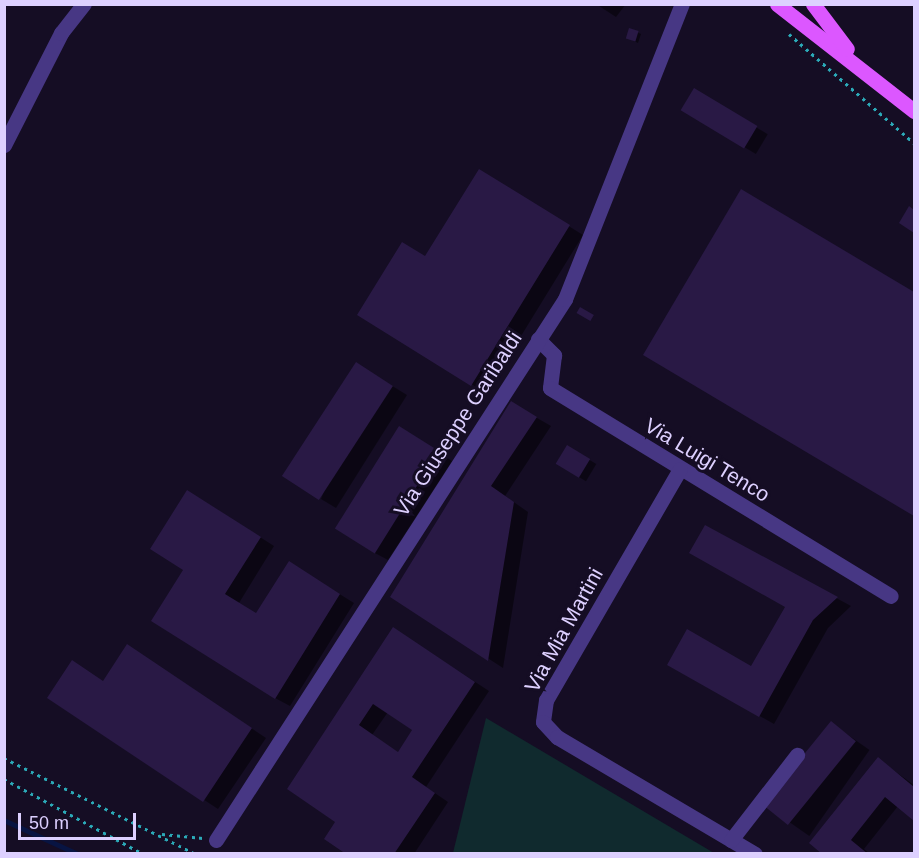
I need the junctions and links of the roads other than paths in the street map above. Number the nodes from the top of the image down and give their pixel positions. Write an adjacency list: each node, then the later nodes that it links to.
1 (84, 4): 7 (street)
2 (682, 4): 8 (street, Via Giuseppe Garibaldi)
3 (777, 4): 5 (main road)
4 (813, 4): 5 (main road)
5 (856, 61): 6 (main road)
6 (915, 111)
7 (4, 145)
8 (538, 339): 9 (street, Via Luigi Tenco); 12 (street, Via Giuseppe Garibaldi)
9 (680, 469): 10 (street, Via Luigi Tenco); 13 (street, Via Mia Martini)
10 (891, 596)
11 (797, 755): 13 (street)
12 (216, 840)
13 (731, 840): 14 (street, Via Mia Martini)
14 (755, 854)

